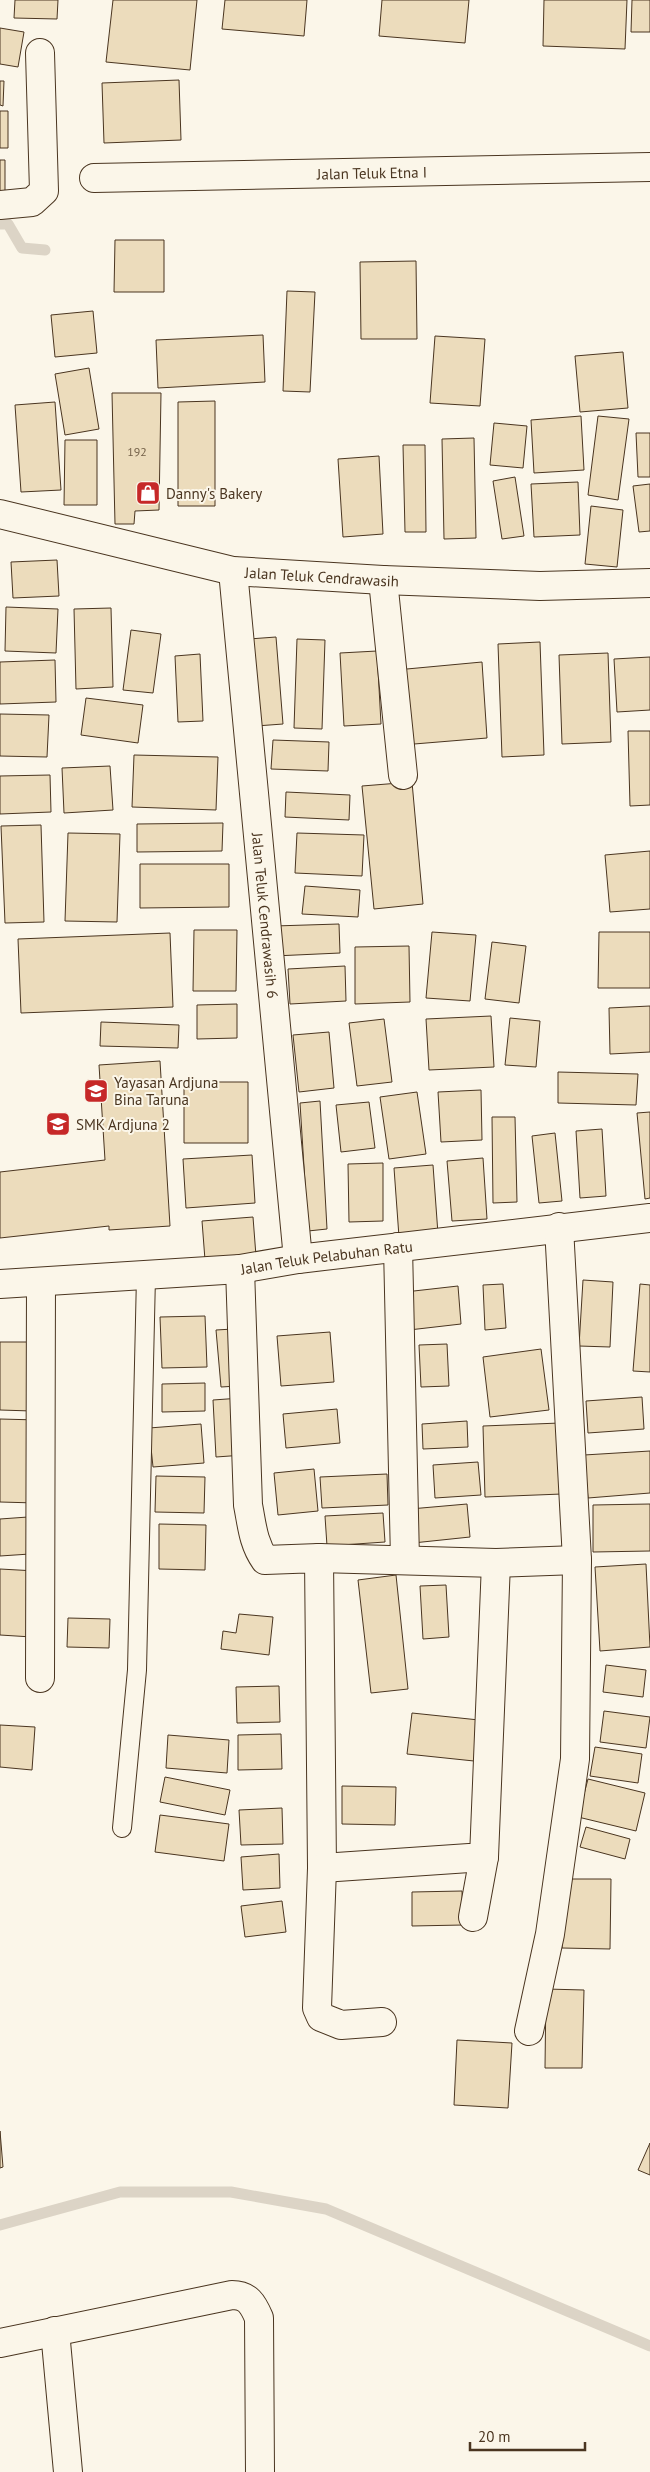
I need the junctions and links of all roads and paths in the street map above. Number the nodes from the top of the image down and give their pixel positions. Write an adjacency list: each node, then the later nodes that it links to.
1 (40, 53): 4 (street)
2 (650, 167): 3 (street, Jalan Teluk Etna I)
3 (94, 178)
4 (0, 205)
5 (0, 514): 6 (street, Jalan Teluk Cendrawasih)
6 (233, 571): 7 (street, Jalan Teluk Cendrawasih); 13 (street, Jalan Teluk Cendrawasih 6)
7 (383, 580): 8 (street, Jalan Teluk Cendrawasih); 9 (street)
8 (650, 583)
9 (403, 775)
10 (650, 1218): 11 (street, Jalan Teluk Pelabuhan Ratu)
11 (559, 1227): 12 (street, Jalan Teluk Pelabuhan Ratu); 20 (street)
12 (398, 1248): 13 (street, Jalan Teluk Pelabuhan Ratu); 19 (street)
13 (298, 1259): 14 (street, Jalan Teluk Pelabuhan Ratu)
14 (240, 1269): 15 (street, Jalan Teluk Pelabuhan Ratu); 18 (street)
15 (146, 1276): 16 (street, Jalan Teluk Pelabuhan Ratu); 23 (lane)
16 (41, 1282): 17 (street, Jalan Teluk Pelabuhan Ratu); 22 (street)
17 (0, 1284)
18 (319, 1558): 19 (street); 25 (street)
19 (405, 1560): 21 (street)
20 (578, 1560): 21 (street); 28 (street)
21 (496, 1563): 24 (street)
22 (40, 1678)
23 (122, 1828)
24 (484, 1857): 25 (street); 26 (street)
25 (322, 1868): 27 (street)
26 (473, 1917)
27 (382, 2022)
28 (529, 2031)
29 (55, 2331): 30 (street); 31 (street); 32 (street)
30 (0, 2343)
31 (68, 2472)
32 (260, 2472)

